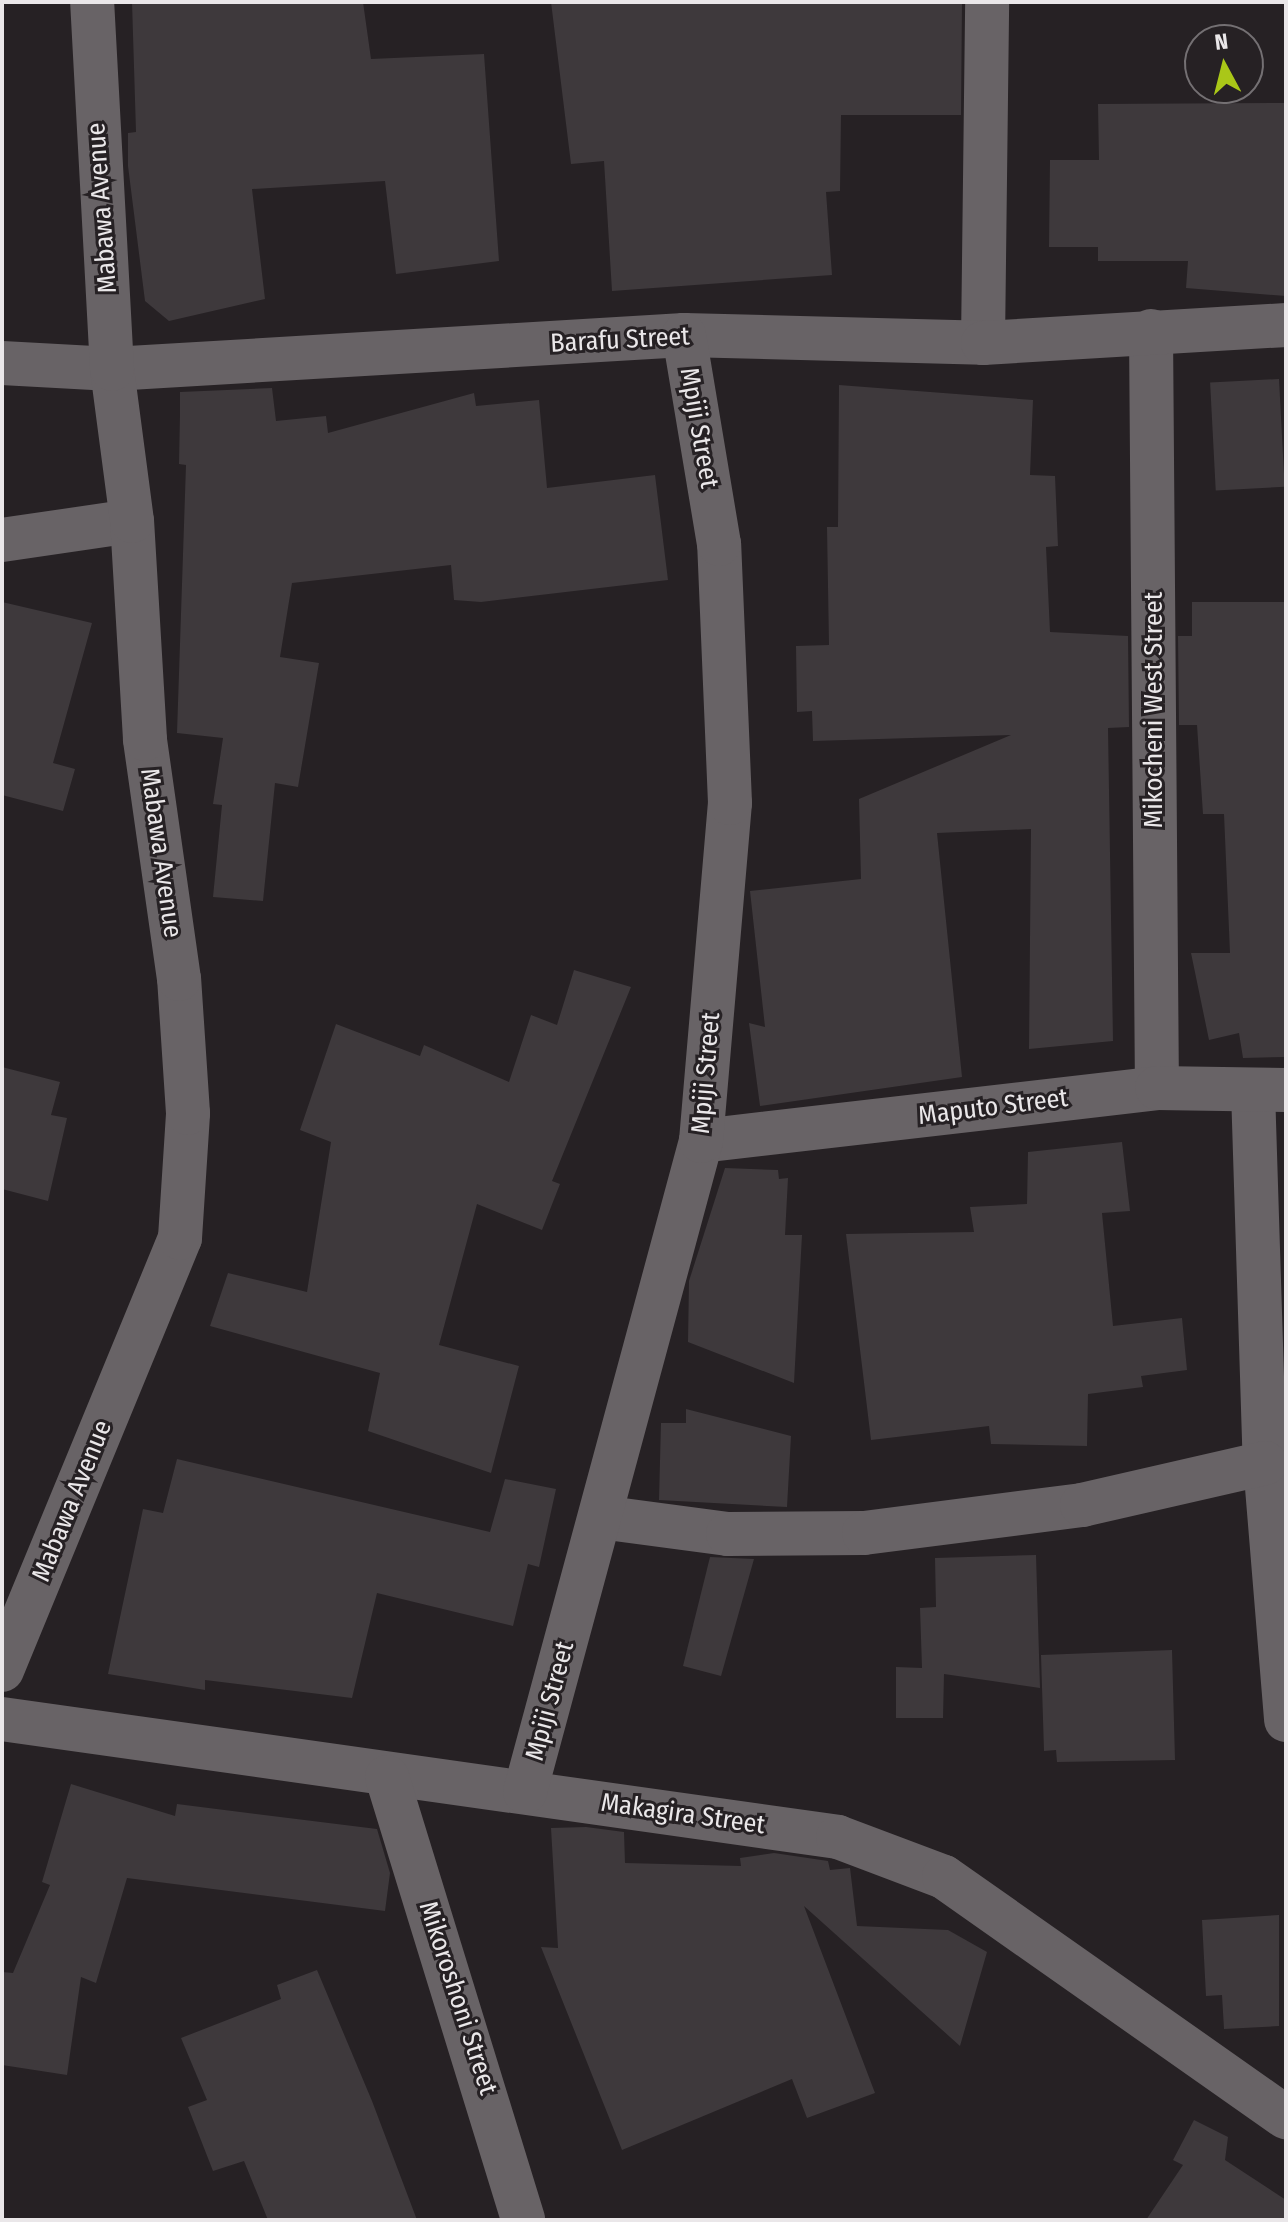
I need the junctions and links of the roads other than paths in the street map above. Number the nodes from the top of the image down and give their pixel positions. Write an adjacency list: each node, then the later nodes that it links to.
1 (92, 2): 8 (street, Mabawa Avenue)
2 (987, 2): 6 (street)
3 (1286, 325): 4 (street, Barafu Street)
4 (1151, 331): 6 (street, Barafu Street); 11 (street, Mikocheni West Street)
5 (684, 335): 6 (street, Barafu Street); 8 (street, Barafu Street); 13 (street, Mpiji Street)
6 (983, 343)
7 (2, 363): 8 (street, Barafu Street)
8 (112, 369): 9 (street, Mabawa Avenue)
9 (132, 521): 10 (street); 16 (street, Mabawa Avenue)
10 (2, 540)
11 (1157, 1088): 12 (street, Maputo Street); 13 (street, Maputo Street)
12 (1269, 1090): 14 (street)
13 (701, 1141): 15 (street, Mpiji Street)
14 (1265, 1463): 15 (street); 18 (street)
15 (600, 1517): 20 (street, Mpiji Street)
16 (2, 1670)
17 (2, 1719): 19 (street, Makagira Street)
18 (1286, 1720)
19 (387, 1777): 20 (street, Makagira Street); 22 (street, Mikoroshoni Street)
20 (525, 1792): 21 (street, Makagira Street)
21 (1286, 2117)
22 (523, 2220)

